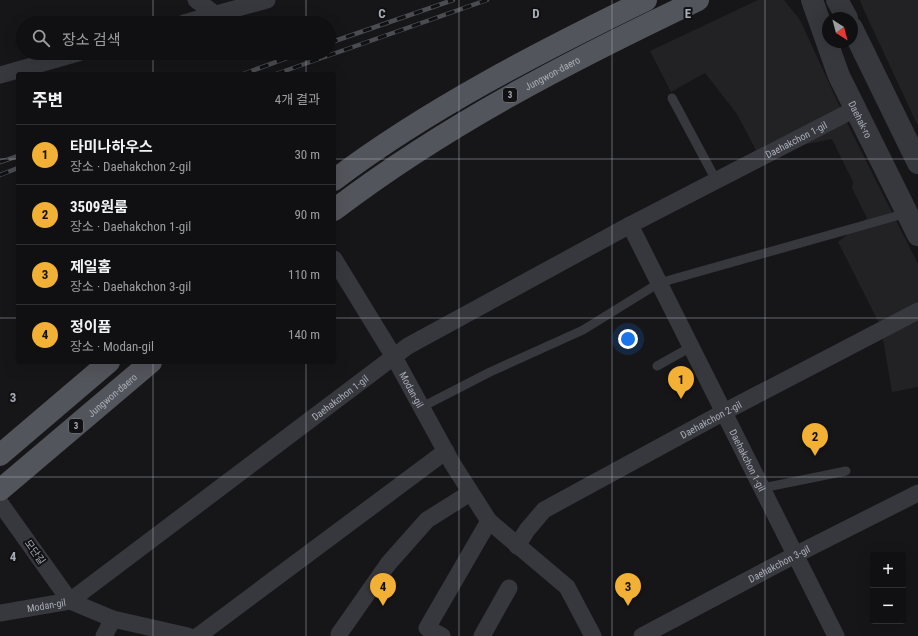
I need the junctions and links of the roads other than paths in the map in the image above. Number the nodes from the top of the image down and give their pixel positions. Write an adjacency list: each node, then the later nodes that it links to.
1 (196, 0): 8 (street)
2 (267, 0): 8 (street)
3 (646, 0): 17 (main road, 3)
4 (698, 0): 19 (main road, Jungwon-daero / 3)
5 (812, 0): 15 (street, Daehak-ro)
6 (837, 0): 7 (street)
7 (844, 12)
8 (215, 14): 9 (street)
9 (208, 16)
10 (858, 41): 13 (street)
11 (53, 60): 12 (street)
12 (0, 75)
13 (879, 85): 15 (street); 16 (street)
14 (672, 98): 18 (lane)
15 (851, 102): 18 (street, Daehakchon 1-gil); 20 (street, Daehak-ro)
16 (918, 163)
17 (336, 179)
18 (716, 180): 21 (street, Daehakchon 1-gil)
19 (336, 208)
20 (907, 213): 22 (street, Daehak-ro); 24 (lane)
21 (630, 225): 24 (street, Daehakchon 1-gil); 27 (street, Daehakchon 1-gil)
22 (918, 235)
23 (336, 262): 27 (street, Modan-gil)
24 (660, 284): 26 (street, Daehakchon 1-gil); 31 (lane)
25 (918, 312): 32 (street, Daehakchon 2-gil)
26 (692, 348): 30 (lane); 32 (street, Daehakchon 1-gil)
27 (394, 357): 31 (street, Modan-gil); 45 (street, Daehakchon 1-gil)
28 (107, 364): 34 (main road)
29 (149, 364): 37 (main road, Jungwon-daero / 3)
30 (657, 366)
31 (422, 407): 33 (street, Modan-gil)
32 (724, 412): 36 (street, Daehakchon 1-gil); 42 (street, Daehakchon 2-gil)
33 (446, 451): 38 (street, Modan-gil); 51 (street)
34 (0, 455)
35 (846, 471): 36 (lane)
36 (762, 488): 43 (street, Daehakchon 1-gil)
37 (0, 490)
38 (470, 493): 41 (street, Modan-gil); 48 (street)
39 (918, 493): 43 (street, Daehakchon 3-gil)
40 (0, 503): 45 (street, 모단길)
41 (489, 521): 42 (street, Modan-gil); 52 (street)
42 (518, 546): 54 (street, Modan-gil)
43 (795, 555): 55 (street, Daehakchon 3-gil); 56 (street, Daehakchon 1-gil)
44 (509, 588): 53 (street)
45 (70, 601): 46 (street, Modan-gil); 47 (street, Modan-gil)
46 (0, 613)
47 (113, 619): 49 (street); 50 (street, Modan-gil)
48 (339, 634)
49 (104, 636)
50 (188, 636)
51 (198, 636)
52 (442, 636)
53 (482, 636)
54 (593, 636)
55 (642, 636)
56 (836, 636)

